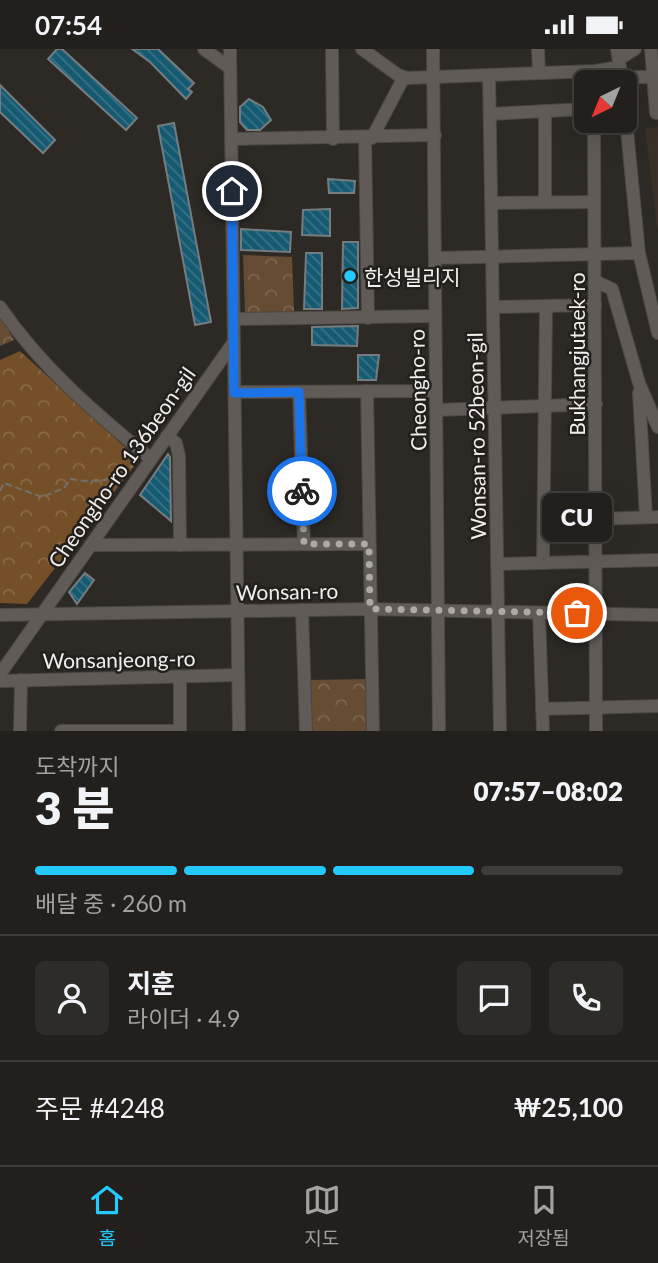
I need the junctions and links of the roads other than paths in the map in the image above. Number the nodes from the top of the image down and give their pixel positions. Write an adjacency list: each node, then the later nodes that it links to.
1 (204, 49): 10 (street)
2 (230, 49): 10 (street)
3 (332, 49): 25 (street)
4 (362, 49): 14 (street)
5 (433, 49): 15 (street, Cheongho-ro)
6 (538, 49): 11 (street)
7 (635, 49): 9 (street)
8 (652, 49): 13 (street)
9 (620, 67): 11 (street); 13 (street)
10 (230, 68): 24 (street)
11 (539, 73): 12 (street)
12 (489, 76): 15 (street); 19 (street, Wonsan-ro 52beon-gil)
13 (653, 77): 18 (street)
14 (404, 78): 15 (street); 23 (street)
15 (433, 78): 22 (street, Cheongho-ro)
16 (574, 110): 17 (street)
17 (545, 111): 19 (street); 26 (street)
18 (656, 113)
19 (490, 114): 28 (street, Wonsan-ro 52beon-gil)
20 (594, 133): 27 (street)
21 (627, 133): 29 (street)
22 (435, 135): 23 (street); 32 (street, Cheongho-ro)
23 (368, 138): 25 (street); 39 (street)
24 (231, 139): 25 (street); 40 (street)
25 (333, 139)
26 (545, 202): 27 (street); 28 (street)
27 (594, 202): 30 (street)
28 (493, 203): 31 (street, Wonsan-ro 52beon-gil)
29 (639, 253): 30 (street); 41 (street)
30 (595, 255): 31 (street, Bukhangjutaek-ro); 33 (street, Bukhangjutaek-ro)
31 (494, 257): 32 (street, Bukhangjutaek-ro); 36 (street, Wonsan-ro 52beon-gil)
32 (435, 258): 38 (street, Cheongho-ro)
33 (595, 281): 34 (street, Bukhangjutaek-ro); 43 (street)
34 (595, 305): 37 (street); 48 (street, Bukhangjutaek-ro)
35 (0, 307): 54 (street)
36 (494, 307): 37 (street); 50 (street, Wonsan-ro 52beon-gil)
37 (546, 307): 49 (street)
38 (435, 316): 39 (street); 44 (street, Cheongho-ro)
39 (368, 318): 40 (street)
40 (234, 319): 42 (street)
41 (658, 333)
42 (234, 342): 47 (street); 53 (street, Cheongho-ro 136beon-gil)
43 (639, 383): 52 (street); 55 (street)
44 (435, 389): 45 (street); 51 (street, Cheongho-ro)
45 (367, 391): 46 (street); 59 (street)
46 (299, 392): 47 (street); 58 (street)
47 (234, 393): 57 (street)
48 (596, 404): 49 (street); 56 (street, Bukhangjutaek-ro)
49 (544, 405): 50 (street); 64 (street)
50 (495, 406): 51 (street); 63 (street, Wonsan-ro 52beon-gil)
51 (437, 410): 69 (street, Cheongho-ro)
52 (658, 427)
53 (167, 436): 54 (street, Cheongho-ro 136beon-gil); 61 (street)
54 (150, 461): 60 (street, Cheongho-ro 136beon-gil)
55 (652, 517): 56 (street)
56 (596, 519): 65 (street, Bukhangjutaek-ro)
57 (236, 544): 58 (street); 61 (street); 68 (street)
58 (304, 544): 59 (street)
59 (369, 544): 66 (street)
60 (91, 545): 61 (street); 72 (street, Cheongho-ro 136beon-gil)
61 (180, 545)
62 (658, 560): 65 (street)
63 (497, 563): 64 (street); 73 (street, Wonsan-ro 52beon-gil)
64 (543, 563): 65 (street)
65 (596, 563): 71 (street, Bukhangjutaek-ro)
66 (370, 609): 67 (street, Wonsan-ro); 69 (street, Wonsan-ro); 89 (street)
67 (302, 610): 68 (street, Wonsan-ro); 88 (street)
68 (236, 611): 72 (street, Wonsan-ro); 77 (street)
69 (440, 612): 73 (street, Wonsan-ro); 90 (street, Cheongho-ro)
70 (540, 613): 71 (street, Wonsan-ro); 73 (street, Wonsan-ro); 83 (street)
71 (596, 613): 75 (street, Wonsan-ro); 82 (street, Bukhangjutaek-ro)
72 (40, 614): 74 (street, Wonsan-ro); 76 (street, Cheongho-ro 136beon-gil)
73 (498, 614): 91 (street, Wonsan-ro 52beon-gil)
74 (0, 615)
75 (658, 615)
76 (2, 670): 79 (street)
77 (239, 675): 78 (street, Wonsanjeong-ro); 87 (street)
78 (180, 677): 79 (street, Wonsanjeong-ro); 86 (street)
79 (21, 680): 80 (street, Wonsanjeong-ro); 84 (street)
80 (0, 681)
81 (658, 706): 82 (street)
82 (596, 708): 83 (street); 93 (street, Bukhangjutaek-ro)
83 (542, 709): 92 (street)
84 (20, 731)
85 (61, 731): 86 (street)
86 (180, 731)
87 (239, 731)
88 (306, 731)
89 (373, 731)
90 (439, 731)
91 (500, 731)
92 (543, 731)
93 (596, 731)

